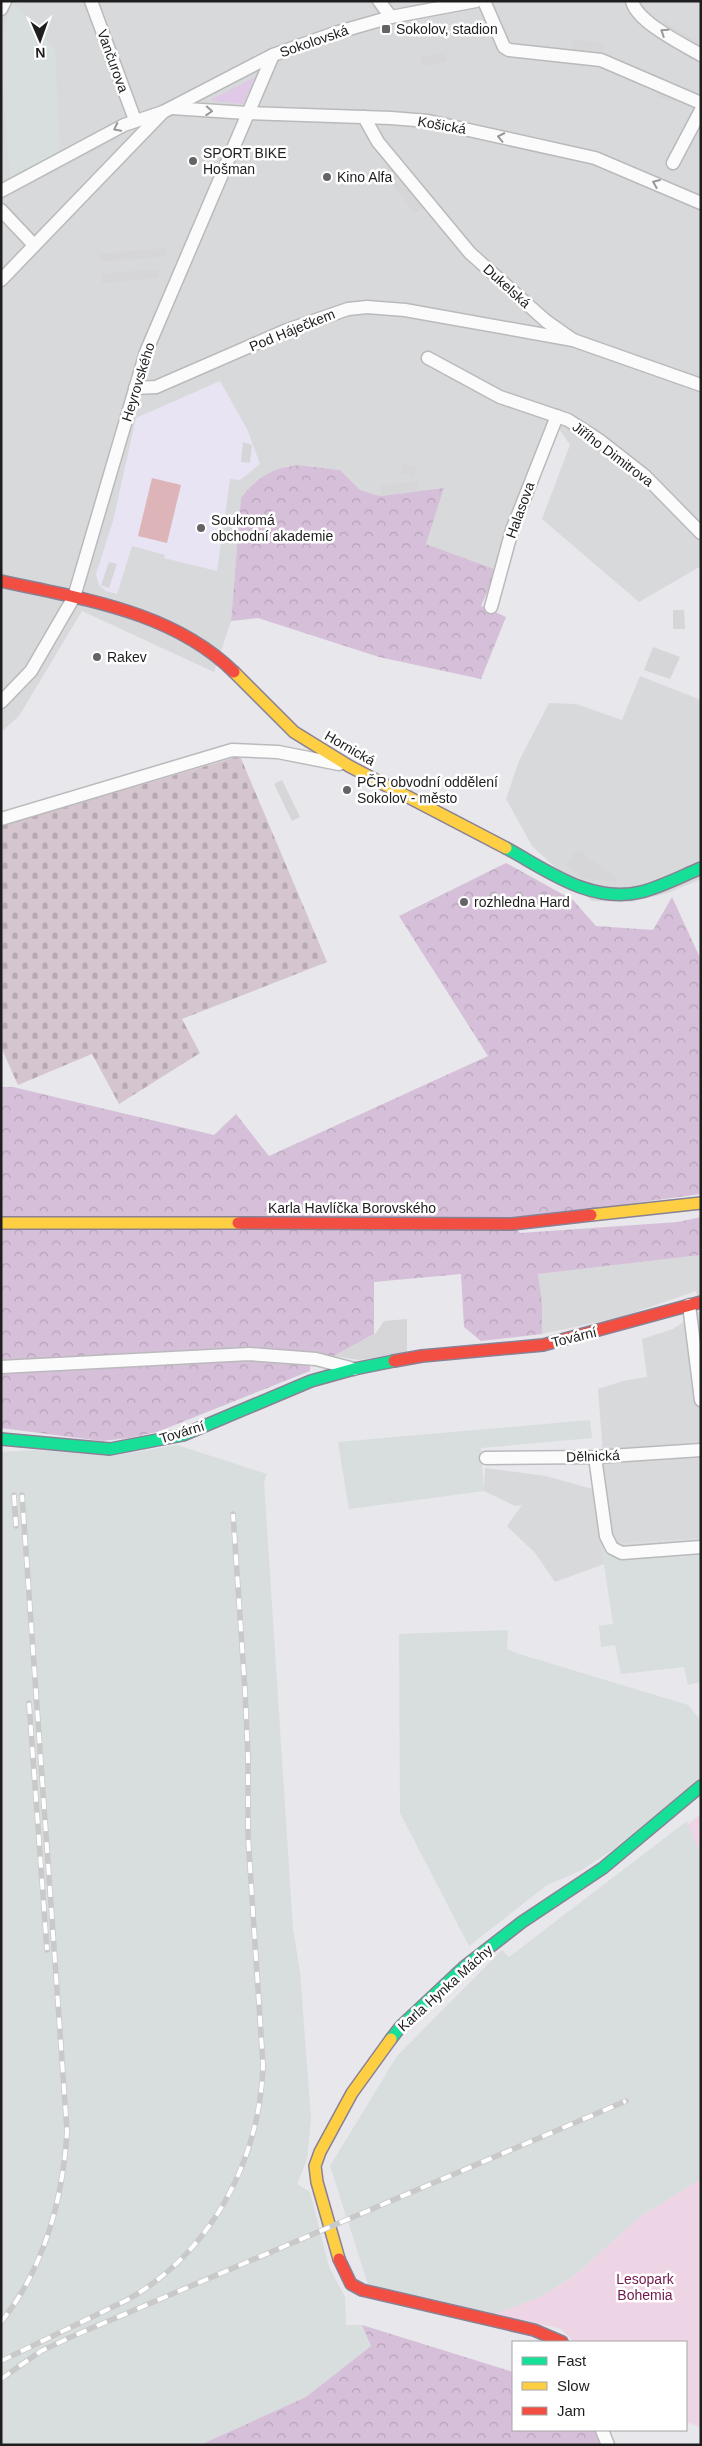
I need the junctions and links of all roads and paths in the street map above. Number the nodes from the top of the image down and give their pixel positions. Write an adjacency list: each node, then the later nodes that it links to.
1 (5, 1): 7 (street)
2 (91, 1): 16 (street, Vančurova)
3 (378, 1): 8 (street)
4 (476, 1): 8 (street, Sokolovská)
5 (484, 1): 11 (street)
6 (632, 1): 10 (street, one-way to 6)
7 (1, 10)
8 (391, 17): 9 (street, Sokolovská)
9 (273, 55): 12 (street, Sokolovská); 14 (street, Heyrovského)
10 (701, 56)
11 (701, 103)
12 (167, 110): 14 (street, Košická, one-way to 14); 16 (street, Sokolovská); 21 (street, Sokolovská)
13 (701, 110): 17 (street)
14 (247, 113): 15 (street, Košická); 26 (street, Heyrovského)
15 (364, 117): 19 (street, Košická, one-way to 15); 23 (street, Dukelská)
16 (135, 120): 18 (street, Sokolovská, one-way to 18)
17 (673, 163)
18 (1, 191)
19 (701, 203)
20 (1, 210): 21 (street)
21 (34, 245): 22 (street, Sokolovská)
22 (1, 280)
23 (573, 340): 25 (street, Dukelská); 26 (street, Pod Háječkem)
24 (428, 358): 27 (street, Jiřího Dimitrova)
25 (701, 385)
26 (135, 388): 30 (street, Heyrovského)
27 (557, 416): 28 (street, Jiřího Dimitrova); 31 (street, Halasova)
28 (701, 533)
29 (1, 581): 30 (street, Hornická)
30 (74, 597): 32 (street, Heyrovského); 33 (street, Hornická)
31 (491, 607)
32 (1, 702)
33 (349, 766): 34 (street); 35 (street, Hornická)
34 (1, 819)
35 (701, 868)
36 (701, 1203): 37 (street, Karla Havlíčka Borovského)
37 (1, 1223)
38 (695, 1304): 40 (street, Tovární); 41 (street)
39 (1, 1367): 40 (street, Tovární)
40 (354, 1369): 42 (street, Tovární)
41 (701, 1400)
42 (1, 1439)
43 (701, 1450): 45 (street, Dělnická)
44 (486, 1458): 45 (street, Dělnická)
45 (595, 1458): 46 (street)
46 (701, 1547)
47 (701, 1786): 48 (street, Karla Hynka Máchy)
48 (560, 2341)
49 (602, 2431): 50 (street)
50 (608, 2445)

